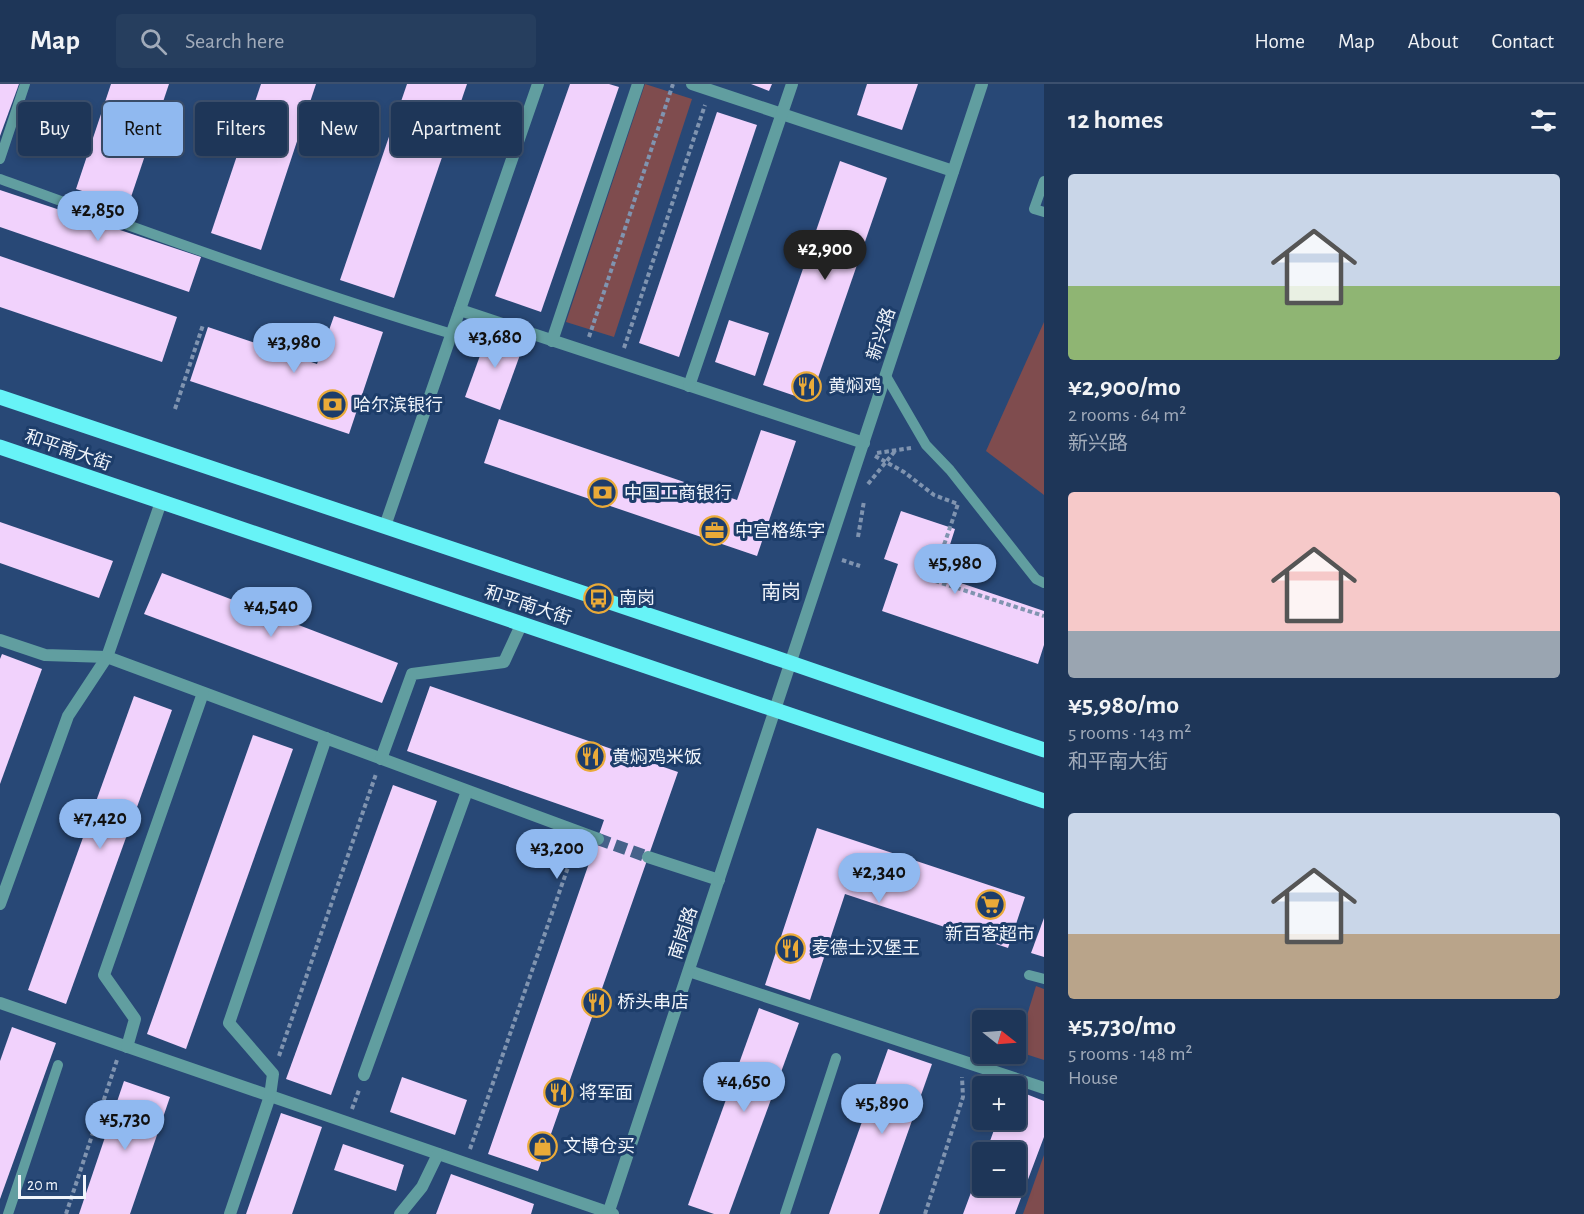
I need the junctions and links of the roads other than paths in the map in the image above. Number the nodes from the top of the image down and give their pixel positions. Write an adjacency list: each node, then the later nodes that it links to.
1 (25, 84): 8 (lane)
2 (538, 84): 13 (street)
3 (638, 84): 15 (street)
4 (692, 84): 7 (street)
5 (792, 84): 7 (street)
6 (982, 84): 9 (street, 新兴路)
7 (782, 114): 9 (street); 17 (street)
8 (0, 159)
9 (953, 171): 16 (street, 新兴路)
10 (0, 179): 14 (lane)
11 (1044, 181): 12 (lane)
12 (1044, 212)
13 (460, 310): 14 (street); 15 (street)
14 (452, 334): 22 (street)
15 (552, 341): 17 (street)
16 (886, 376): 19 (street, 新兴路); 23 (lane)
17 (689, 386): 19 (street)
18 (0, 397): 22 (main road, 和平南大街)
19 (864, 443): 27 (street, 新兴路)
20 (0, 447): 21 (main road, 和平南大街)
21 (161, 502): 24 (main road, 和平南大街); 26 (street)
22 (385, 526): 27 (main road, 和平南大街)
23 (1044, 583)
24 (522, 623): 29 (main road, 和平南大街); 32 (street)
25 (0, 640): 26 (street)
26 (107, 657): 28 (street); 38 (street)
27 (791, 663): 29 (street, 南岗路); 31 (main road, 和平南大街)
28 (203, 693): 30 (street); 43 (street)
29 (776, 709): 34 (main road, 和平南大街); 37 (street, 南岗路)
30 (326, 738): 32 (street); 48 (street)
31 (1044, 750)
32 (381, 759): 33 (street)
33 (467, 791): 35 (street); 46 (street)
34 (1044, 801)
35 (598, 839)
36 (648, 857): 37 (street)
37 (719, 880): 39 (street, 南岗路)
38 (0, 904)
39 (689, 971): 47 (street); 50 (street, 南岗路)
40 (1029, 975): 41 (lane)
41 (1044, 979)
42 (0, 1003): 43 (street)
43 (125, 1046): 48 (street)
44 (836, 1058): 54 (lane)
45 (58, 1065): 51 (lane)
46 (364, 1075)
47 (1044, 1088)
48 (270, 1096): 49 (street); 52 (street)
49 (438, 1154): 50 (street); 53 (street)
50 (610, 1213)
51 (8, 1214)
52 (230, 1214)
53 (400, 1214)
54 (785, 1214)

